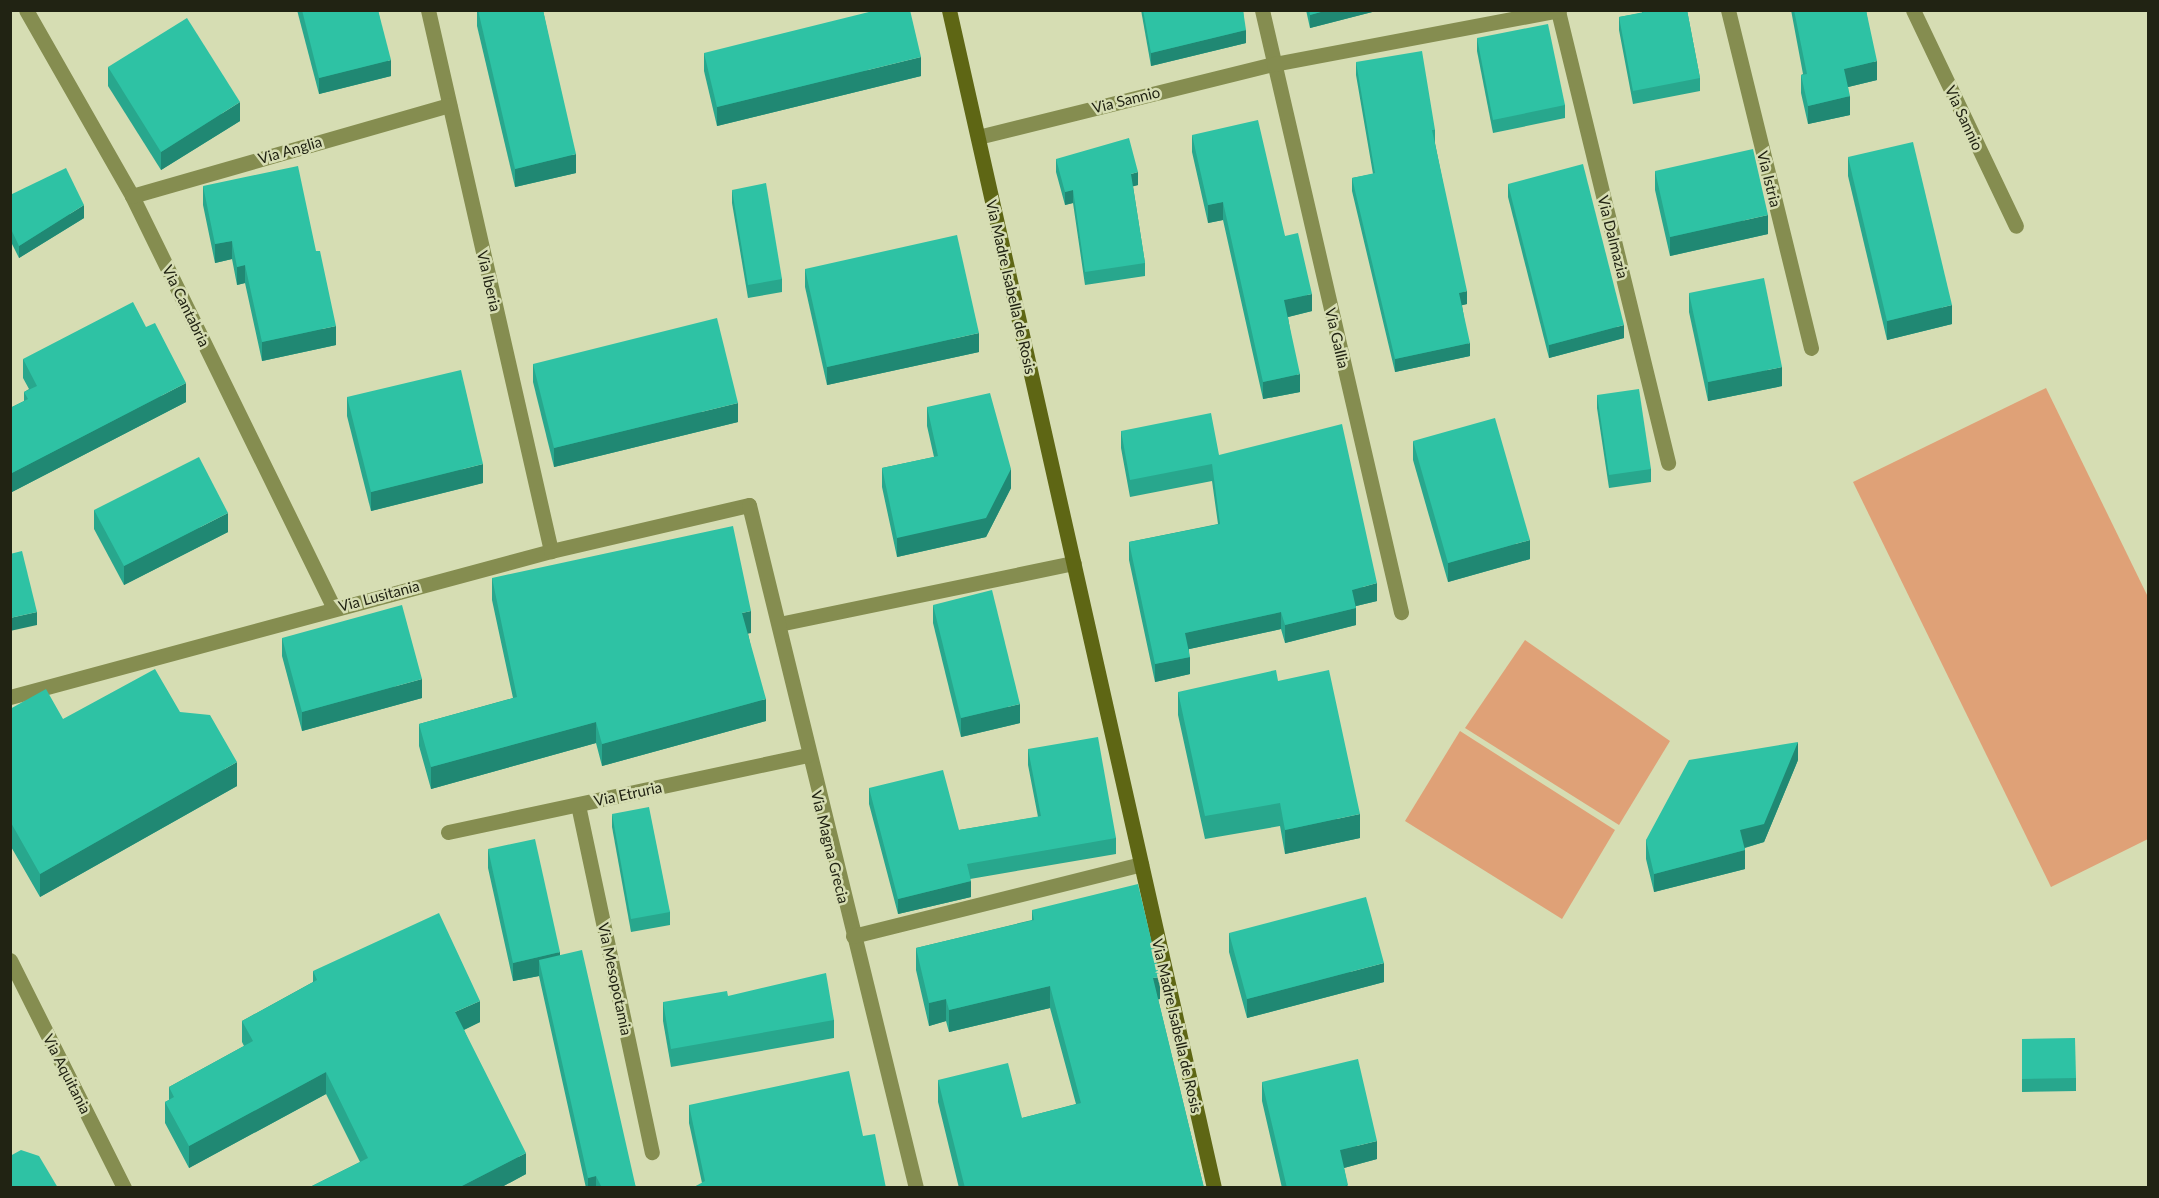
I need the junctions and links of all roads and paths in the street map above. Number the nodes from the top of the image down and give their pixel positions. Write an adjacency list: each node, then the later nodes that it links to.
1 (26, 10): 11 (street, Via Cantabria)
2 (428, 10): 9 (street, Via Iberia)
3 (949, 10): 10 (street, Via Madre Isabella de Rosis)
4 (1262, 10): 8 (street)
5 (1728, 10): 13 (street, Via Istria)
6 (1913, 10): 12 (street, Via Sannio)
7 (1558, 11): 8 (street, Via Sannio); 14 (street, Via Dalmazia)
8 (1274, 64): 10 (street, Via Sannio); 19 (street, Via Gallia)
9 (449, 105): 11 (street, Via Anglia); 16 (street, Via Iberia)
10 (978, 137): 17 (street, Via Madre Isabella de Rosis)
11 (132, 196): 18 (street, Via Cantabria)
12 (2016, 226)
13 (1811, 348)
14 (1668, 463)
15 (749, 505): 16 (street, Via Lusitania); 20 (street, Via Magna Grecia)
16 (551, 551): 18 (street, Via Lusitania)
17 (1074, 563): 20 (street); 25 (street, Via Madre Isabella de Rosis)
18 (334, 608): 21 (street, Via Lusitania)
19 (1401, 612)
20 (779, 624): 22 (street, Via Magna Grecia)
21 (10, 697)
22 (807, 755): 23 (street, Via Etruria); 26 (street, Via Magna Grecia)
23 (578, 805): 24 (street, Via Etruria); 28 (street, Via Mesopotamia)
24 (448, 832)
25 (1141, 864): 26 (street); 31 (street, Via Madre Isabella de Rosis)
26 (853, 936): 30 (street, Via Magna Grecia)
27 (10, 960): 29 (street, Via Aquitania)
28 (652, 1152)
29 (124, 1188)
30 (916, 1188)
31 (1214, 1188)

